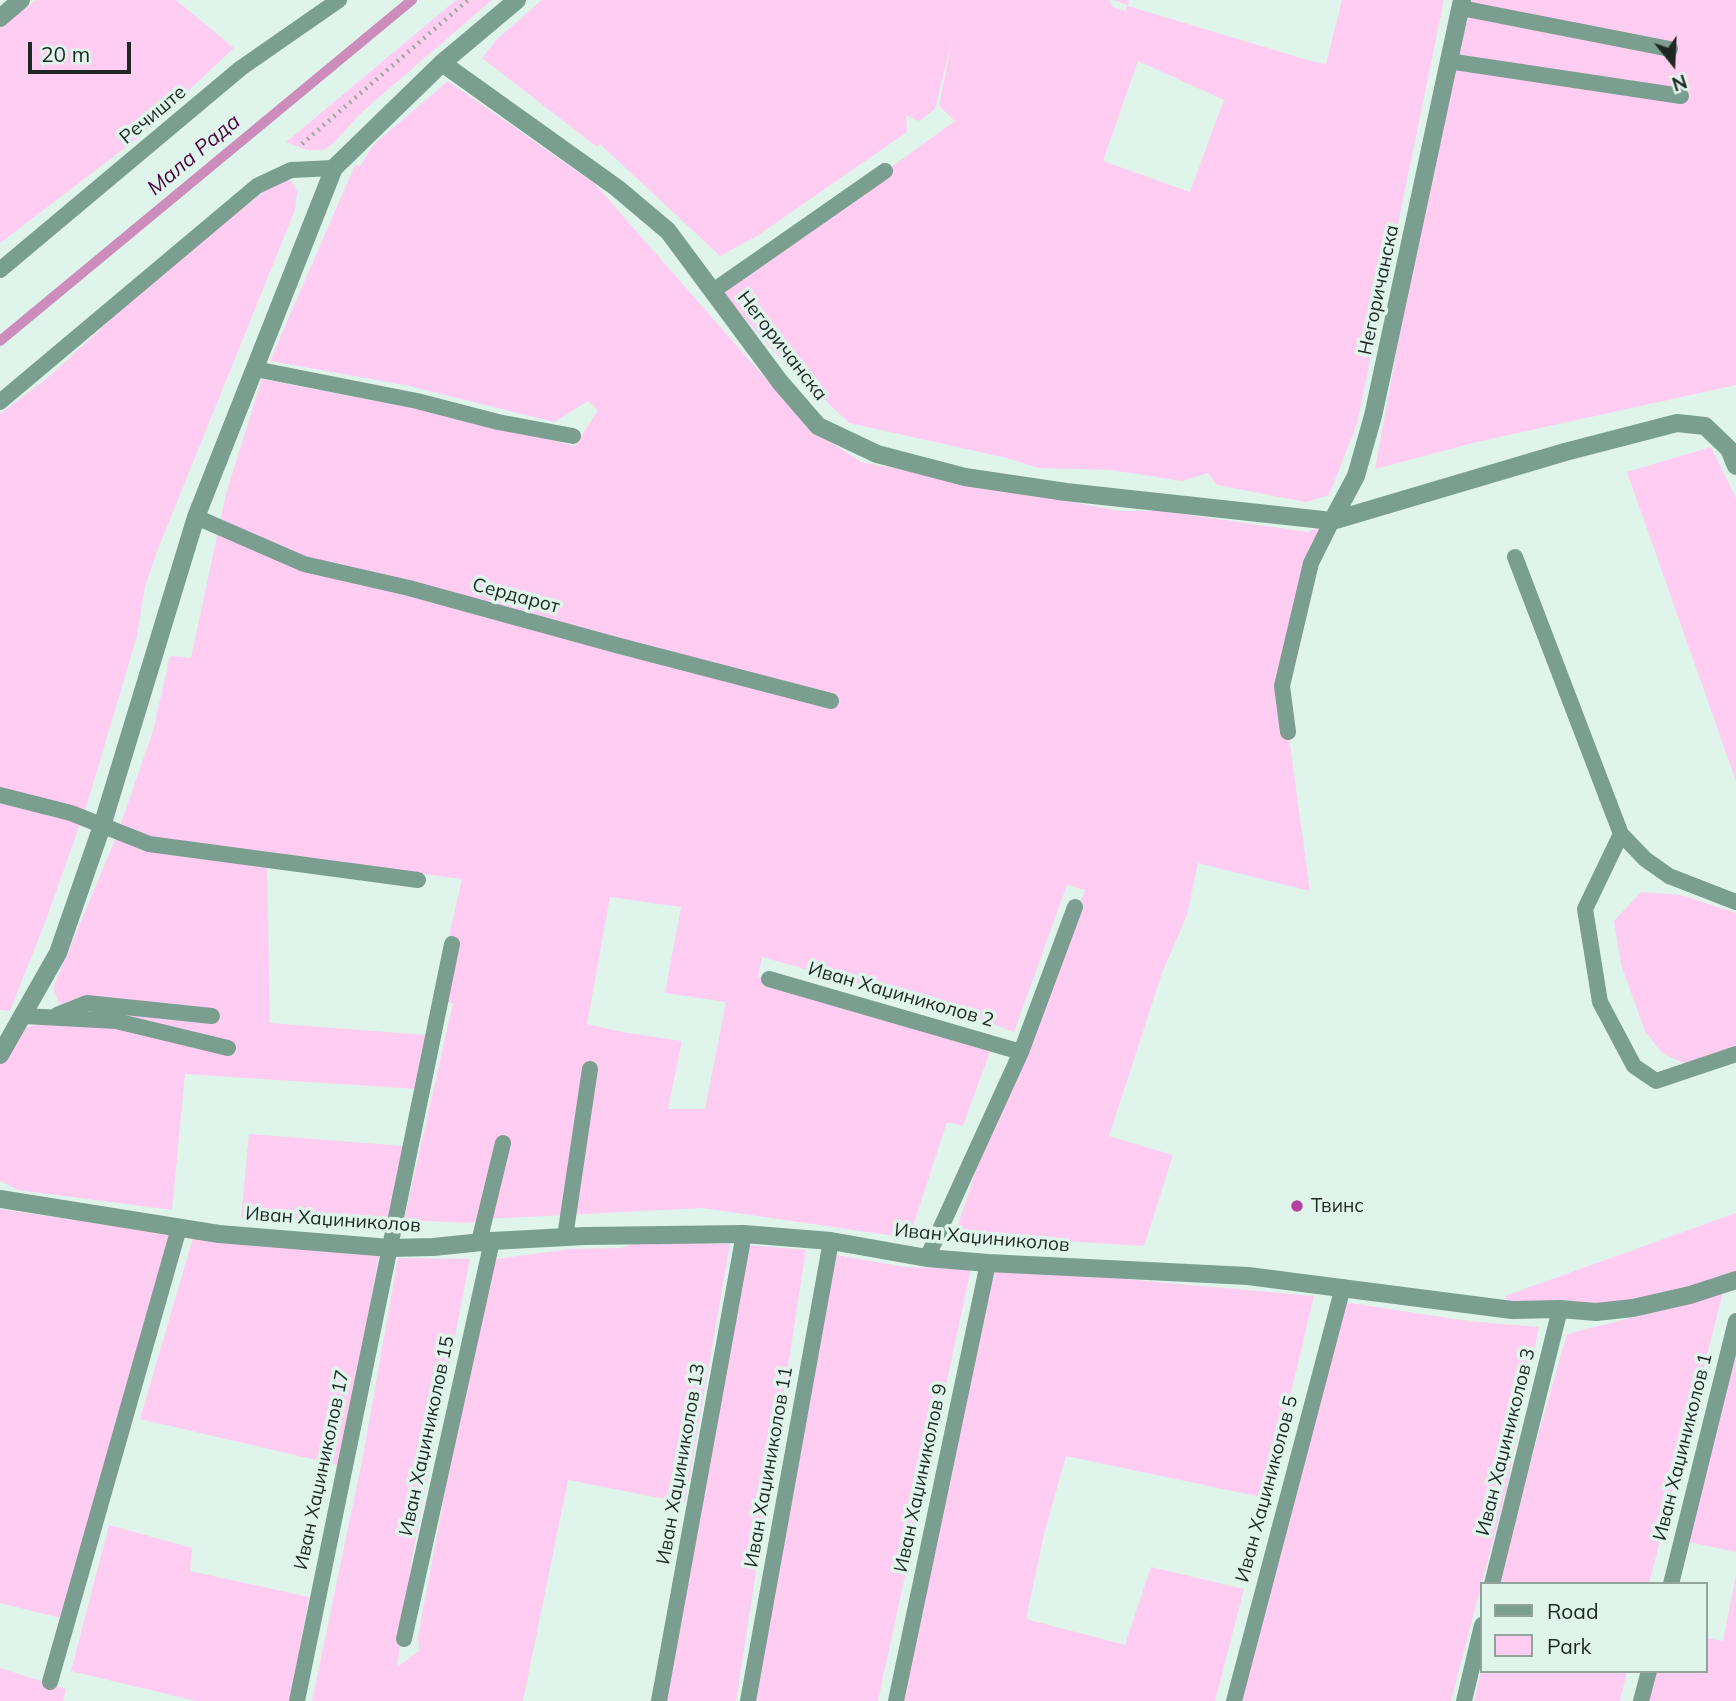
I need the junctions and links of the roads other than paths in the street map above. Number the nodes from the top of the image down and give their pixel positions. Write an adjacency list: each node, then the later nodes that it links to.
1 (21, 0): 5 (street)
2 (340, 0): 12 (lane, Речиште)
3 (517, 0): 8 (street)
4 (1462, 4): 6 (lane); 7 (street, Негоричанска)
5 (0, 18)
6 (1670, 49)
7 (1448, 61): 9 (lane); 19 (street, Негоричанска)
8 (442, 63): 10 (street); 13 (street, Негоричанска)
9 (1681, 96)
10 (334, 168): 14 (street); 15 (lane)
11 (885, 171): 13 (lane)
12 (0, 270)
13 (713, 291): 19 (street, Негоричанска)
14 (255, 369): 16 (lane); 18 (street)
15 (0, 402)
16 (573, 436)
17 (1736, 466): 19 (street, Негоричанска)
18 (196, 517): 21 (lane, Сердарот); 24 (street)
19 (1332, 521): 22 (lane, Негоричанска)
20 (1515, 557): 25 (lane)
21 (831, 701)
22 (1288, 732)
23 (0, 795): 24 (lane)
24 (102, 826): 26 (lane); 31 (street)
25 (1621, 834): 27 (lane); 37 (lane)
26 (418, 880)
27 (1736, 902)
28 (1075, 907): 36 (lane)
29 (452, 944): 47 (lane, Иван Хаџиниколов 17)
30 (769, 979): 36 (lane, Иван Хаџиниколов 2)
31 (24, 1016): 33 (lane); 34 (street)
32 (212, 1016): 33 (lane)
33 (52, 1017): 35 (lane)
34 (6, 1033): 38 (street)
35 (228, 1048)
36 (1021, 1052): 48 (lane)
37 (1736, 1054)
38 (0, 1055)
39 (590, 1069): 44 (lane)
40 (502, 1143): 46 (lane, Иван Хаџиниколов 15)
41 (0, 1199): 42 (street, Иван Хаџиниколов)
42 (179, 1228): 47 (street, Иван Хаџиниколов); 59 (lane)
43 (744, 1234): 44 (street, Иван Хаџиниколов); 45 (street, Иван Хаџиниколов); 61 (lane, Иван Хаџиниколов 13)
44 (565, 1237): 46 (street, Иван Хаџиниколов)
45 (831, 1241): 48 (street, Иван Хаџиниколов); 62 (lane, Иван Хаџиниколов 11)
46 (485, 1242): 47 (street, Иван Хаџиниколов); 57 (lane, Иван Хаџиниколов 15)
47 (390, 1248): 60 (lane, Иван Хаџиниколов 17)
48 (927, 1258): 49 (street, Иван Хаџиниколов)
49 (988, 1263): 51 (street, Иван Хаџиниколов); 63 (lane, Иван Хаџиниколов 9)
50 (1736, 1280): 52 (street, Иван Хаџиниколов)
51 (1343, 1287): 52 (street, Иван Хаџиниколов); 64 (lane, Иван Хаџиниколов 5)
52 (1560, 1309): 54 (lane, Иван Хаџиниколов 3)
53 (1736, 1321): 55 (lane, Иван Хаџиниколов 1)
54 (1492, 1582)
55 (1671, 1582)
56 (1480, 1633): 65 (lane)
57 (404, 1639)
58 (1648, 1673): 66 (lane)
59 (50, 1682)
60 (297, 1701)
61 (660, 1701)
62 (748, 1701)
63 (896, 1701)
64 (1234, 1701)
65 (1464, 1701)
66 (1641, 1701)

